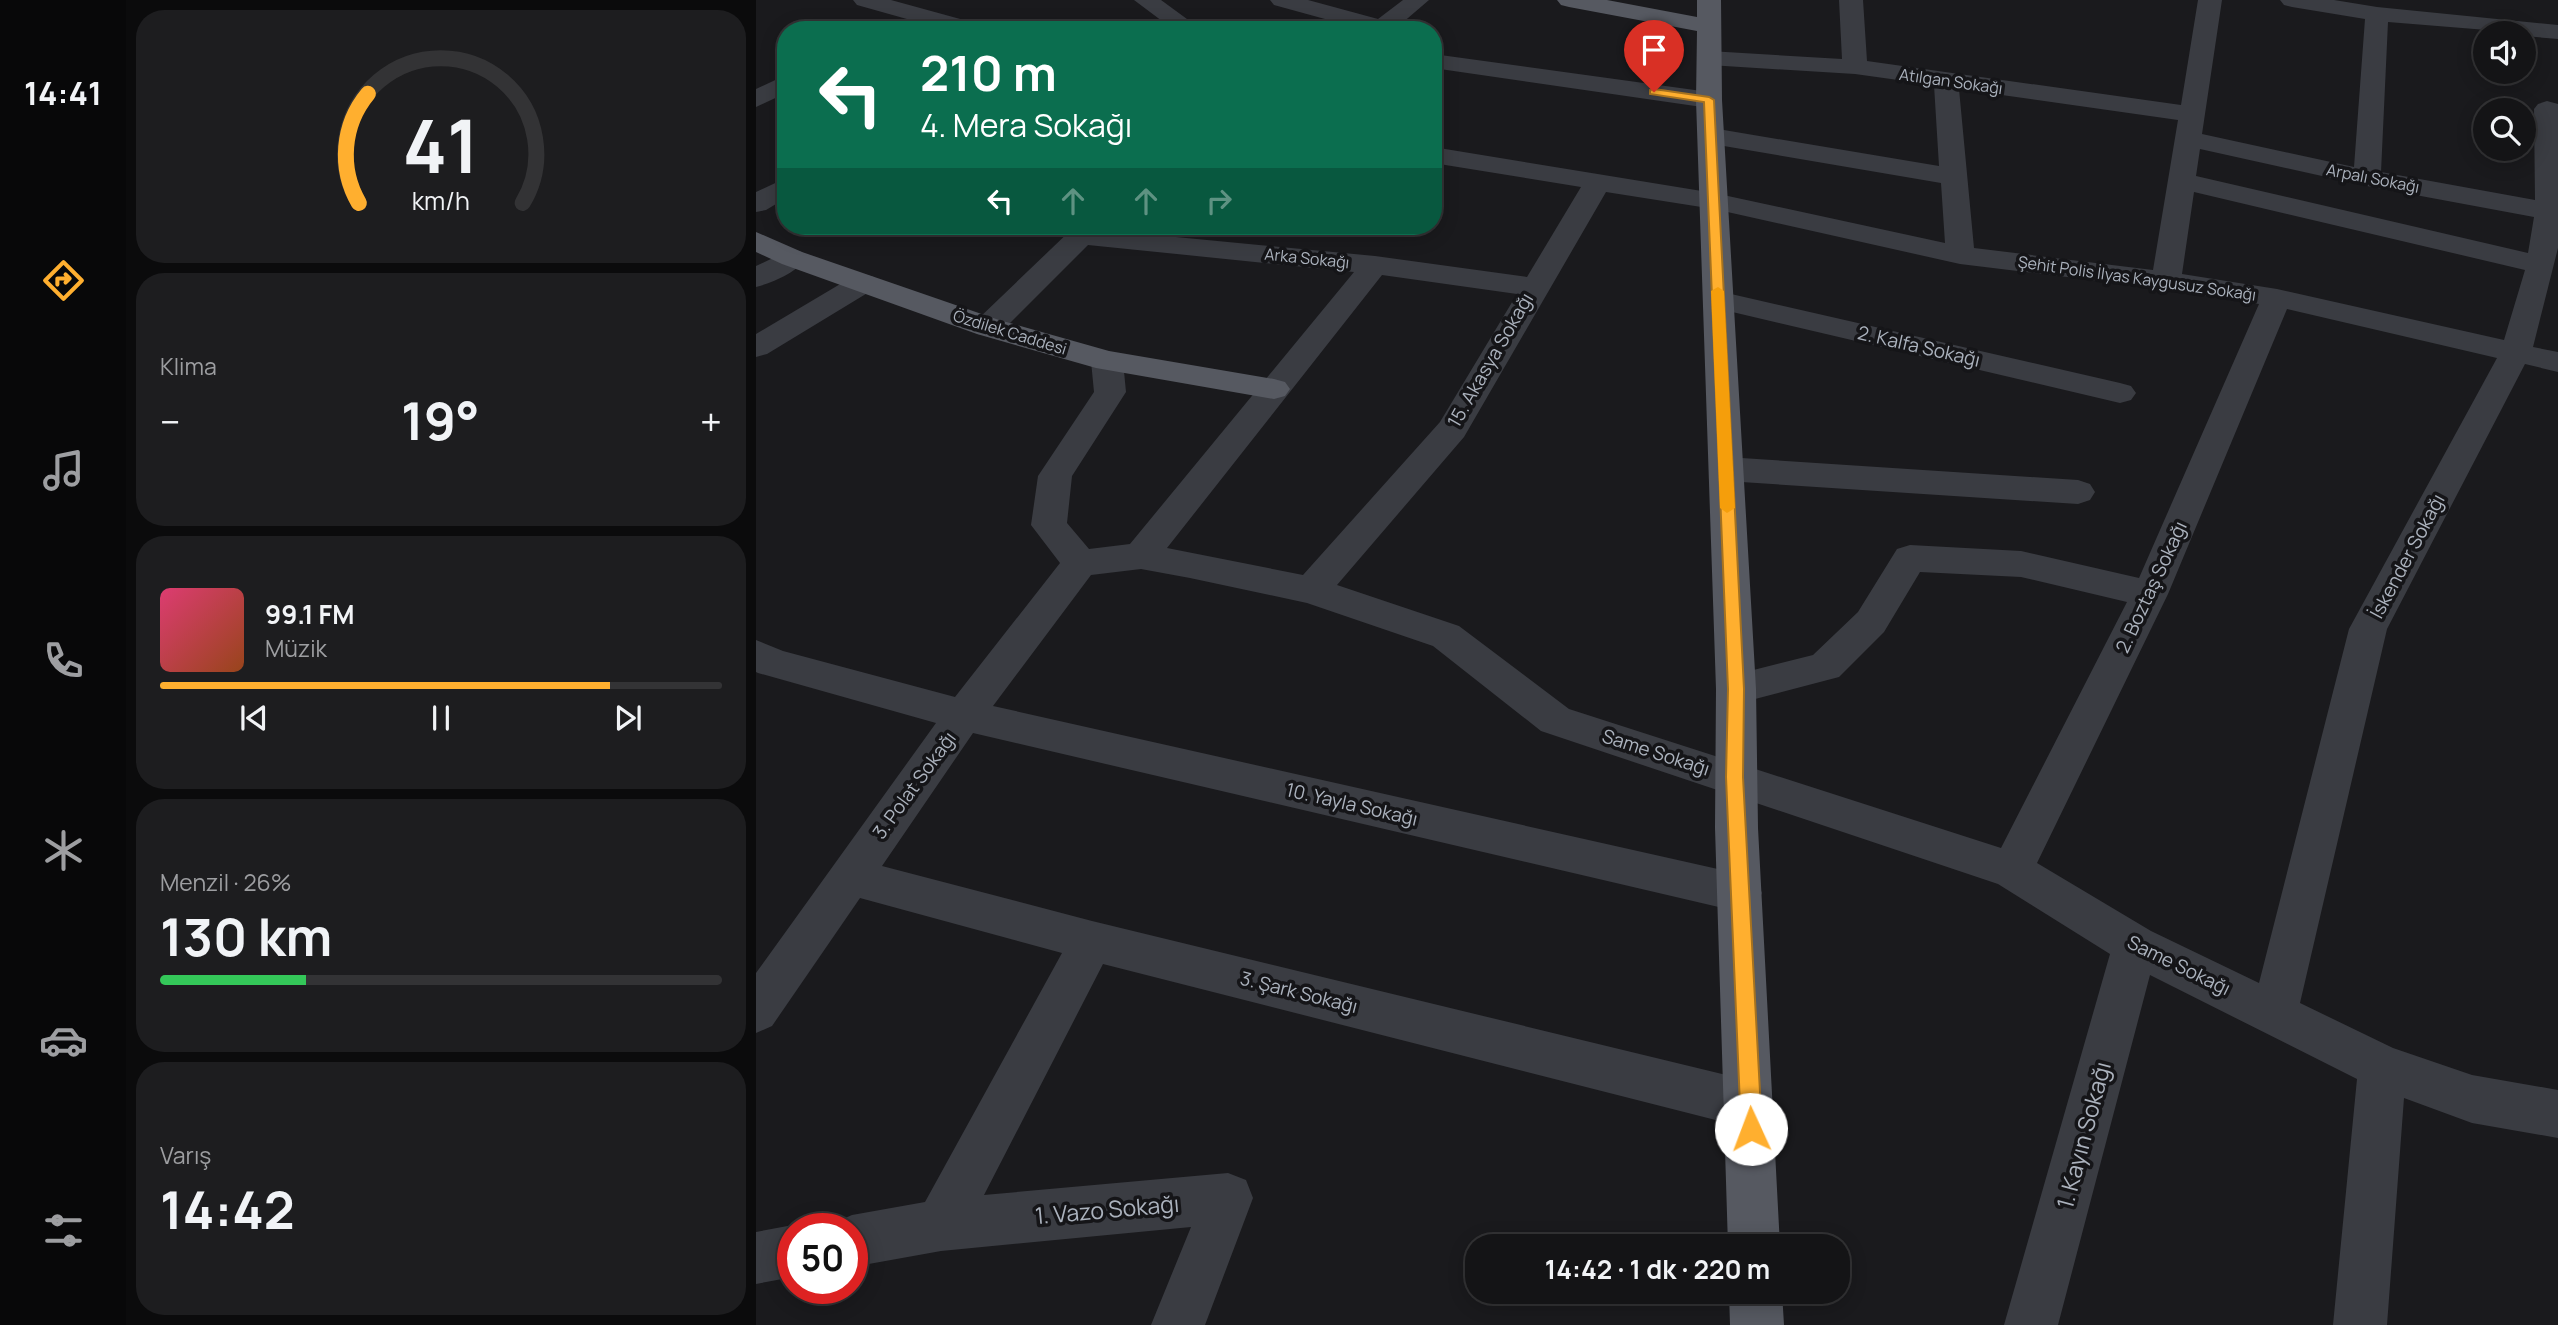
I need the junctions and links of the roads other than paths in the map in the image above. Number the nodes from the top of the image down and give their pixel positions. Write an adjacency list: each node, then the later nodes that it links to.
1 (865, 0): 10 (street)
2 (1146, 0): 11 (street)
3 (1282, 0): 12 (street)
4 (1417, 0): 13 (street)
5 (1569, 0): 14 (main road)
6 (1851, 0): 17 (street)
7 (2210, 0): 25 (street)
8 (2292, 0): 9 (street)
9 (2377, 13): 15 (street); 29 (street)
10 (941, 21)
11 (1168, 21)
12 (1356, 21)
13 (1390, 21)
14 (1709, 28): 17 (street, Atılgan Sokağı); 23 (main road)
15 (2558, 32)
16 (1442, 62): 23 (street)
17 (1855, 67): 20 (street, Atılgan Sokağı)
18 (756, 70): 19 (street)
19 (777, 78)
20 (1946, 80): 25 (street, Atılgan Sokağı); 28 (street)
21 (777, 87): 22 (street)
22 (756, 99)
23 (1709, 100): 26 (main road)
24 (2552, 111): 35 (street, İskender Sokağı)
25 (2191, 127): 29 (street, Arpalı Sokağı); 31 (street)
26 (1712, 136): 28 (street); 33 (main road)
27 (1442, 156): 30 (street, Şehit Polis İlyas Kaygusuz Sokağı)
28 (1954, 177): 39 (street)
29 (2367, 178): 35 (street, Arpalı Sokağı)
30 (1598, 181): 33 (street, Şehit Polis İlyas Kaygusuz Sokağı); 46 (street, 15. Akasya Sokağı)
31 (2183, 181): 42 (street); 44 (street)
32 (777, 191): 34 (street)
33 (1714, 201): 39 (street, Şehit Polis İlyas Kaygusuz Sokağı); 48 (main road)
34 (756, 204)
35 (2554, 212): 42 (street, İskender Sokağı)
36 (1082, 235): 49 (street)
37 (1120, 235): 41 (street, Arka Sokağı)
38 (756, 240): 40 (main road, Özdilek Caddesi)
39 (1960, 255): 44 (street, Şehit Polis İlyas Kaygusuz Sokağı)
40 (792, 258): 43 (street); 45 (main road, Özdilek Caddesi)
41 (1375, 265): 46 (street, Arka Sokağı); 54 (street)
42 (2541, 265): 51 (street, İskender Sokağı)
43 (756, 278)
44 (2166, 280): 47 (street, Şehit Polis İlyas Kaygusuz Sokağı)
45 (863, 283): 49 (main road, Özdilek Caddesi); 50 (street)
46 (1533, 287): 60 (street, 15. Akasya Sokağı)
47 (2277, 298): 51 (street, Şehit Polis İlyas Kaygusuz Sokağı); 61 (street, 2. Boztaş Sokağı)
48 (1718, 300): 55 (street, 2. Kalfa Sokağı); 56 (main road)
49 (988, 327): 52 (main road, Özdilek Caddesi)
50 (756, 347)
51 (2516, 352): 53 (street, Şehit Polis İlyas Kaygusuz Sokağı); 72 (street, İskender Sokağı)
52 (1107, 361): 54 (main road, Özdilek Caddesi); 59 (street)
53 (2558, 362)
54 (1274, 389): 58 (street)
55 (2120, 393)
56 (1726, 469): 57 (street); 63 (main road)
57 (2078, 492)
58 (1141, 556): 59 (street, Same Sokağı); 60 (street, Same Sokağı)
59 (1080, 563): 64 (street, 3. Polat Sokağı)
60 (1311, 590): 65 (street, Same Sokağı)
61 (2150, 594): 63 (street); 66 (street, 2. Boztaş Sokağı)
62 (761, 666): 64 (street, 10. Yayla Sokağı)
63 (1736, 689): 65 (main road)
64 (964, 715): 67 (street, 3. Polat Sokağı); 68 (street, 10. Yayla Sokağı)
65 (1734, 777): 66 (street, Same Sokağı); 68 (main road)
66 (2012, 870): 70 (street, Same Sokağı)
67 (849, 876): 69 (street, 3. Şark Sokağı); 71 (street, 3. Polat Sokağı)
68 (1740, 893): 74 (main road)
69 (1092, 941): 74 (street, 3. Şark Sokağı); 76 (street)
70 (2135, 945): 72 (street, Same Sokağı); 84 (street, 1. Kayın Sokağı)
71 (756, 1011)
72 (2275, 1012): 73 (street, Same Sokağı)
73 (2382, 1067): 75 (street, Same Sokağı); 85 (street)
74 (1751, 1105): 77 (main road)
75 (2558, 1114)
76 (941, 1225): 78 (street, 1. Vazo Sokağı); 82 (street, 1. Vazo Sokağı)
77 (1755, 1234)
78 (868, 1238)
79 (777, 1254): 80 (street)
80 (756, 1258)
81 (1756, 1304): 83 (main road)
82 (1178, 1325)
83 (1756, 1325)
84 (2031, 1325)
85 (2360, 1325)

